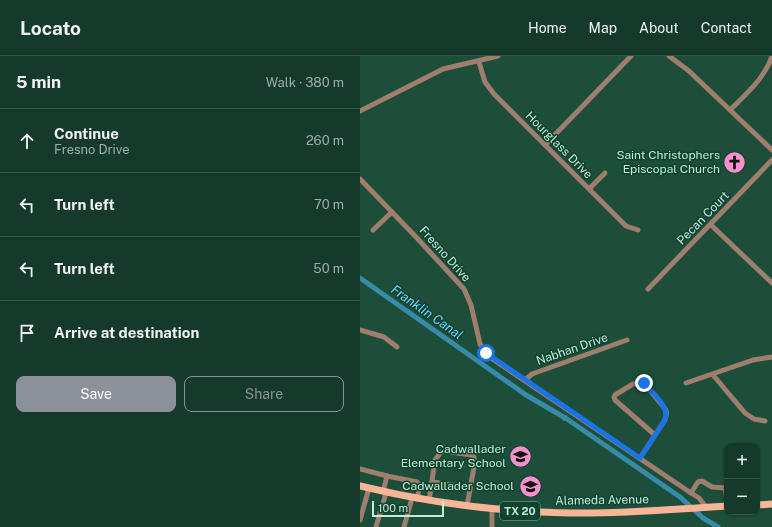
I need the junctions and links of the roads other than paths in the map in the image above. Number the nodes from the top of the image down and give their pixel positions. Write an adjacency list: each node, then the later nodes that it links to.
1 (498, 56): 5 (street)
2 (630, 56): 8 (street)
3 (668, 56): 6 (street)
4 (772, 56): 6 (street)
5 (479, 62): 7 (street); 8 (street, Hourglass Drive)
6 (730, 110): 9 (street)
7 (360, 111)
8 (546, 145): 13 (street, Hourglass Drive)
9 (772, 150)
10 (772, 160): 15 (street, Pecan Court)
11 (605, 173): 13 (street)
12 (360, 179): 14 (street, Fresno Drive)
13 (589, 189): 17 (street, Hourglass Drive)
14 (392, 212): 16 (street); 25 (street, Fresno Drive)
15 (711, 225): 18 (street); 19 (street, Pecan Court)
16 (373, 230)
17 (638, 230)
18 (772, 284)
19 (648, 289)
20 (360, 330): 22 (street)
21 (628, 340): 25 (street, Nabhan Drive)
22 (397, 347)
23 (772, 357): 24 (street)
24 (713, 375): 26 (street); 27 (street)
25 (525, 380): 29 (street, Fresno Drive)
26 (686, 383)
27 (765, 421)
28 (656, 434): 28 (street); 29 (street)
29 (640, 458): 38 (street, Fresno Drive)
30 (360, 469): 31 (street)
31 (387, 476): 37 (street); 39 (street)
32 (433, 482): 35 (street); 35 (street); 41 (street)
33 (360, 486): 34 (main road, Alameda Avenue / TX 20)
34 (369, 488): 37 (main road, Alameda Avenue / TX 20); 40 (street)
35 (469, 488): 44 (street)
36 (724, 488): 38 (street)
37 (384, 492): 39 (main road, Alameda Avenue / TX 20); 49 (street)
38 (691, 493): 46 (street, Fresno Drive)
39 (414, 499): 41 (main road, Alameda Avenue / TX 20); 50 (street)
40 (363, 500): 48 (street)
41 (429, 501): 44 (main road, Alameda Avenue / TX 20)
42 (772, 504): 43 (main road)
43 (760, 505)
44 (467, 506): 47 (main road, Alameda Avenue / TX 20)
45 (724, 506): 46 (main road, Alameda Avenue / TX 20)
46 (704, 507): 47 (main road, Alameda Avenue / TX 20)
47 (492, 510): 51 (street)
48 (360, 520)
49 (376, 527)
50 (404, 527)
51 (492, 527)

